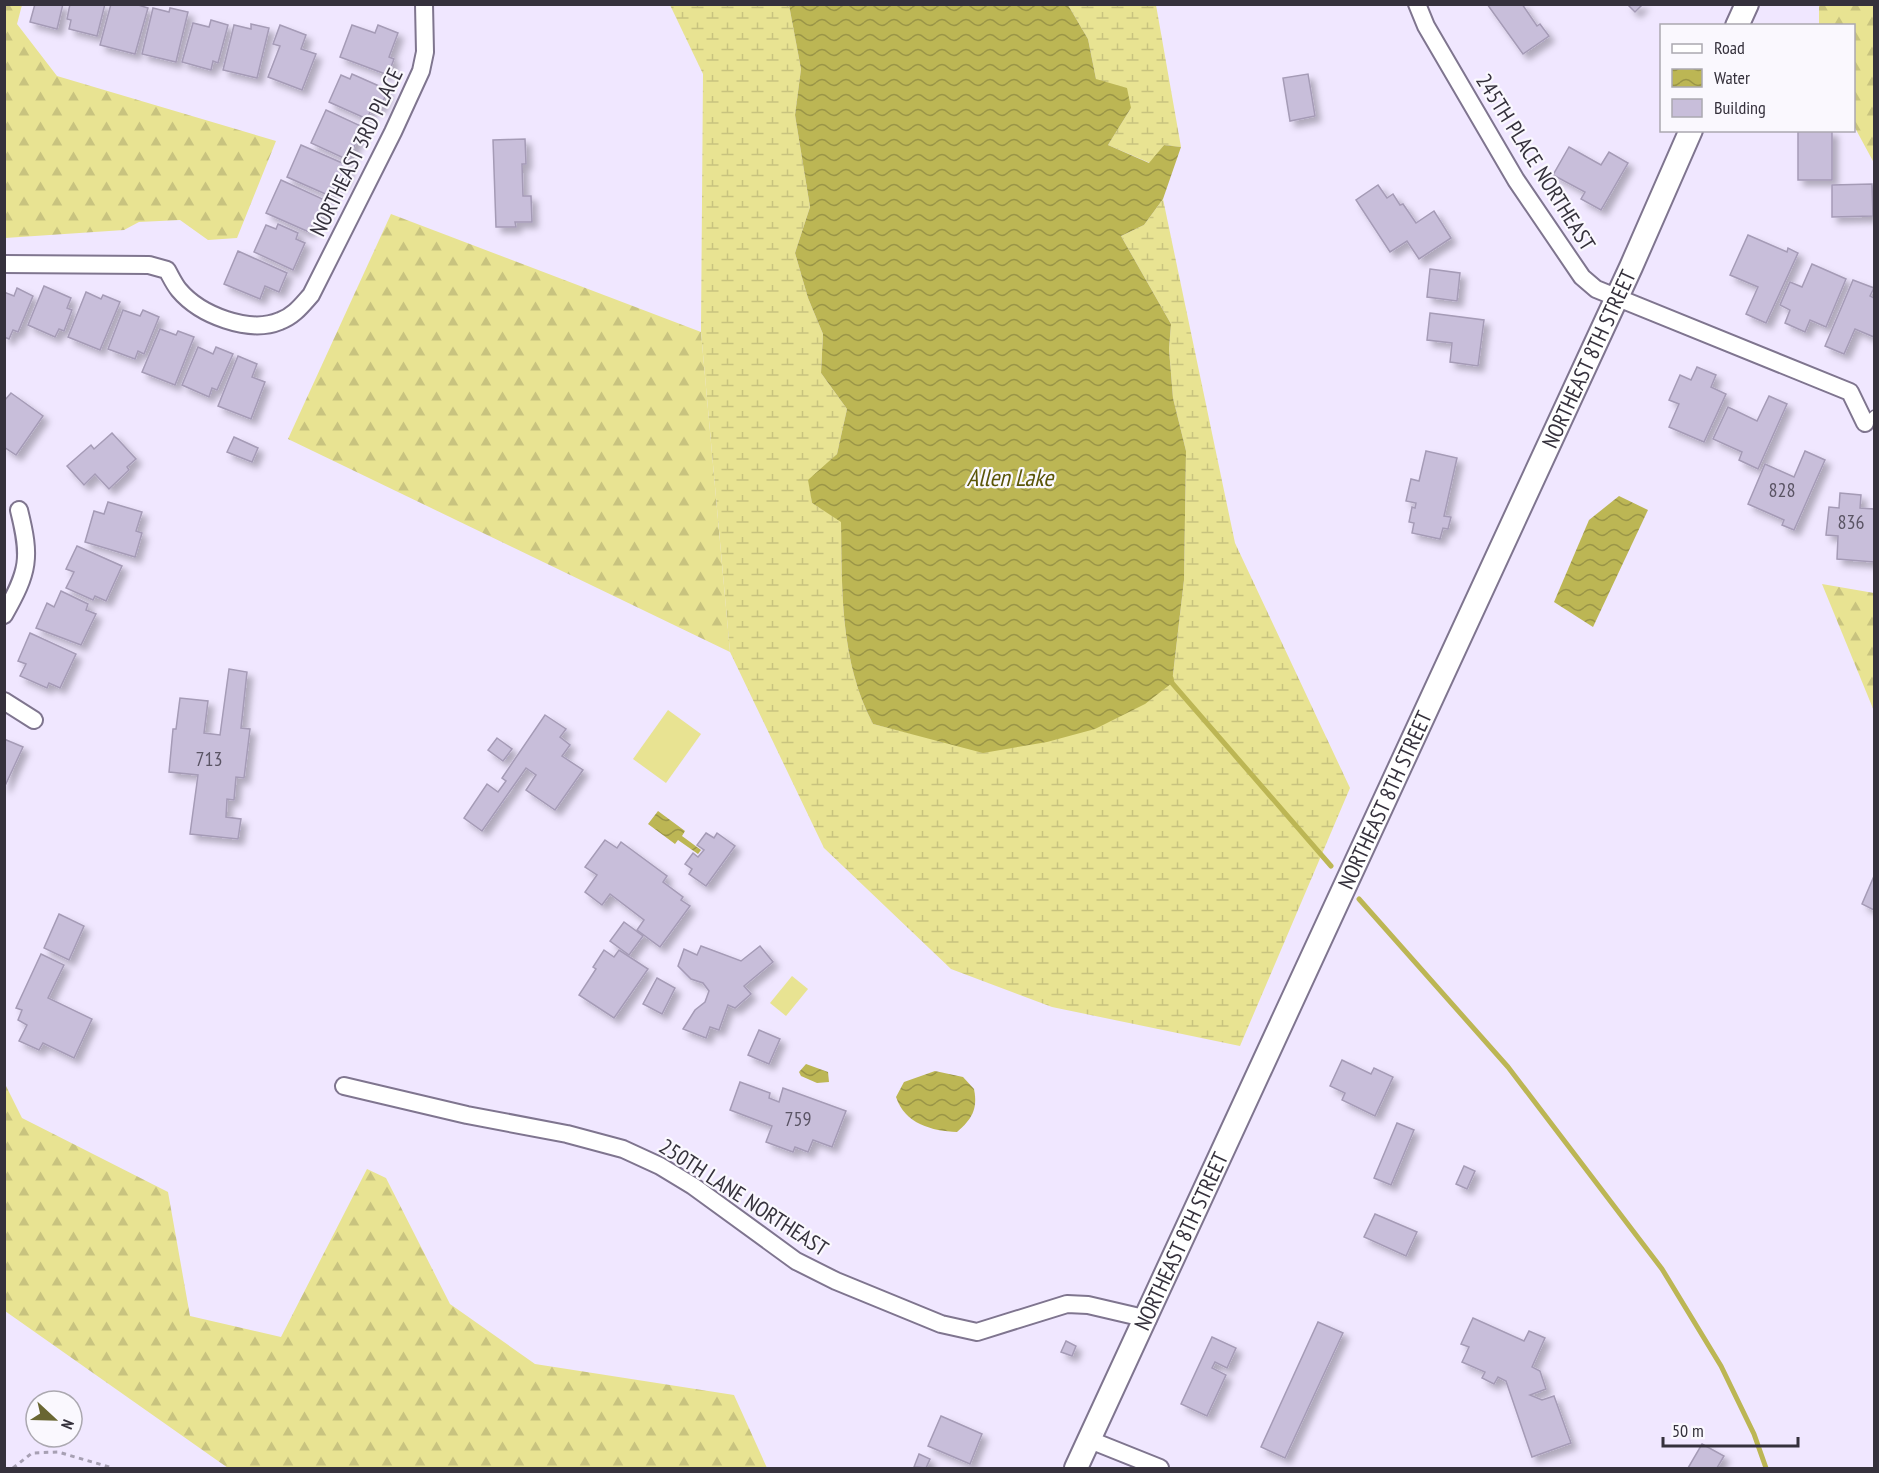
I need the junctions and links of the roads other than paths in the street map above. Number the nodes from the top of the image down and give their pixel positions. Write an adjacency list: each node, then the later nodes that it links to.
1 (423, 4): 8 (street, NORTHEAST 3RD PLACE)
2 (1417, 4): 9 (street, 245TH PLACE NORTHEAST)
3 (1736, 4): 5 (street)
4 (1747, 4): 6 (street)
5 (1732, 24)
6 (1738, 24)
7 (1690, 132): 9 (street, NORTHEAST 8TH STREET)
8 (4, 264)
9 (1617, 298): 10 (street, 245TH PLACE NORTHEAST); 16 (street, NORTHEAST 8TH STREET)
10 (1870, 419)
11 (18, 510): 12 (street)
12 (4, 615)
13 (4, 701): 14 (street)
14 (34, 720)
15 (344, 1086): 16 (street, 250TH LANE NORTHEAST)
16 (1148, 1319): 17 (street, NORTHEAST 8TH STREET)
17 (1090, 1440): 18 (street, NORTHEAST 8TH STREET); 19 (street)
18 (1076, 1468)
19 (1160, 1468)

